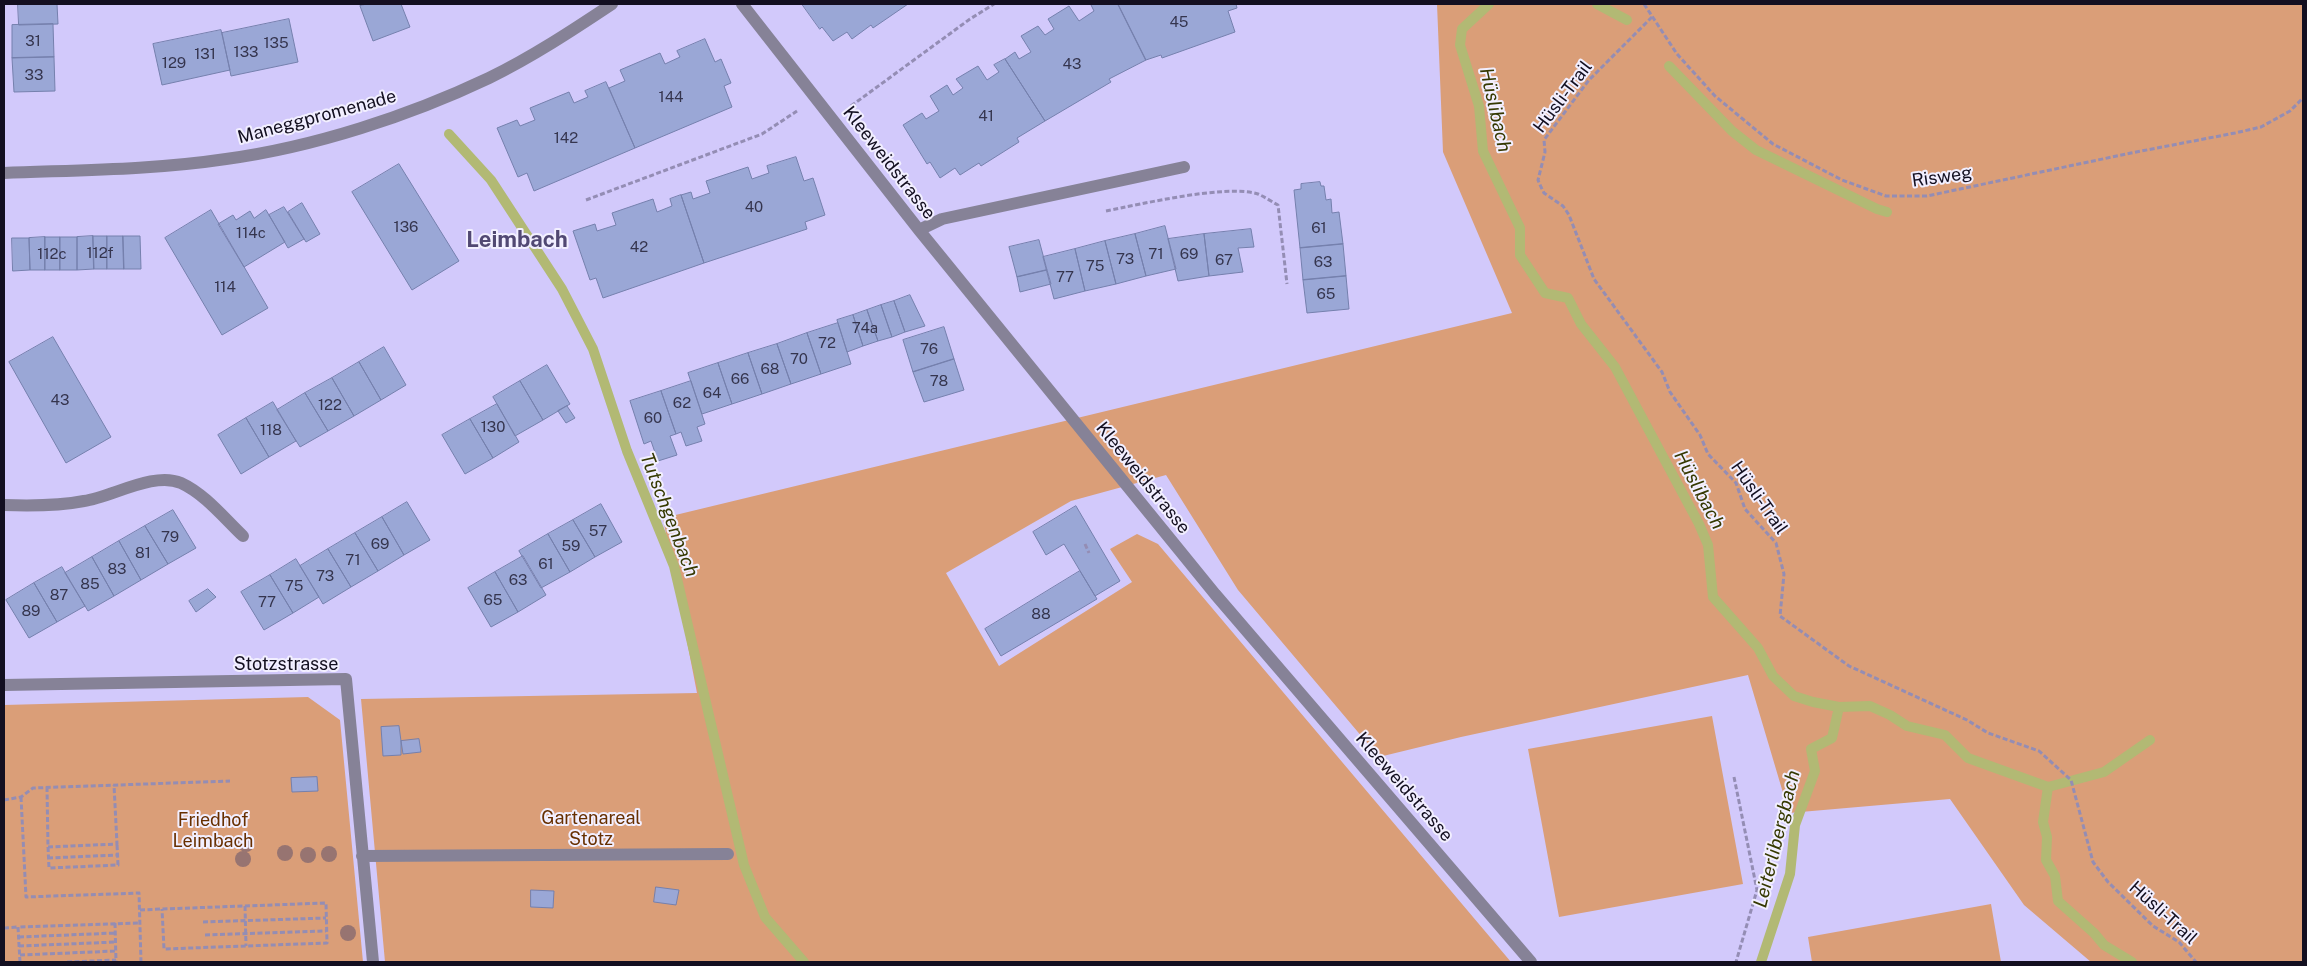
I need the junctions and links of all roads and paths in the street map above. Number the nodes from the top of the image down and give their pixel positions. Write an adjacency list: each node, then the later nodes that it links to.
1 (612, 4): 10 (street, Maneggpromenade)
2 (742, 4): 6 (street, Kleeweidstrasse)
3 (994, 4): 8 (path)
4 (1644, 4): 5 (path, Risweg)
5 (1652, 17): 7 (path, Risweg); 59 (path, Hüsli-Trail)
6 (816, 98): 8 (street, Kleeweidstrasse); 11 (path)
7 (2303, 98)
8 (833, 120): 13 (street, Kleeweidstrasse)
9 (1184, 167): 13 (street)
10 (4, 173)
11 (586, 200)
12 (1097, 213): 14 (path)
13 (919, 230): 57 (street, Kleeweidstrasse)
14 (1287, 284)
15 (4, 505): 16 (street)
16 (243, 536)
17 (1085, 544): 18 (path)
18 (1089, 553)
19 (4, 685): 30 (street, Stotzstrasse)
20 (1734, 778): 58 (path)
21 (230, 781): 22 (path)
22 (114, 785): 23 (path); 26 (path)
23 (47, 787): 24 (path); 27 (path)
24 (21, 797): 25 (path); 34 (path)
25 (4, 800)
26 (117, 844): 27 (path); 29 (path)
27 (48, 847): 31 (path)
28 (728, 854): 30 (street)
29 (117, 855): 31 (path); 31 (path)
30 (362, 856): 56 (street, Stotzstrasse)
31 (48, 858)
32 (245, 906): 33 (path); 35 (path); 36 (path)
33 (162, 909): 34 (path); 49 (path)
34 (140, 910): 38 (path)
35 (326, 918): 36 (path); 42 (path)
36 (246, 920): 37 (path); 44 (path)
37 (203, 922)
38 (140, 923): 39 (path); 55 (path)
39 (115, 924): 40 (path); 43 (path)
40 (18, 927): 41 (path); 46 (path)
41 (4, 928)
42 (326, 931): 44 (path); 49 (path)
43 (115, 933): 46 (path); 47 (path)
44 (246, 934): 45 (path); 49 (path)
45 (205, 935)
46 (19, 937): 48 (path)
47 (116, 942): 48 (path); 50 (path)
48 (19, 946): 51 (path)
49 (246, 946)
50 (116, 951): 51 (path); 52 (path)
51 (20, 955): 53 (path)
52 (116, 961): 54 (path)
53 (20, 962)
54 (67, 962)
55 (141, 962)
56 (373, 962)
57 (1531, 962)
58 (1736, 962)
59 (2196, 962)

